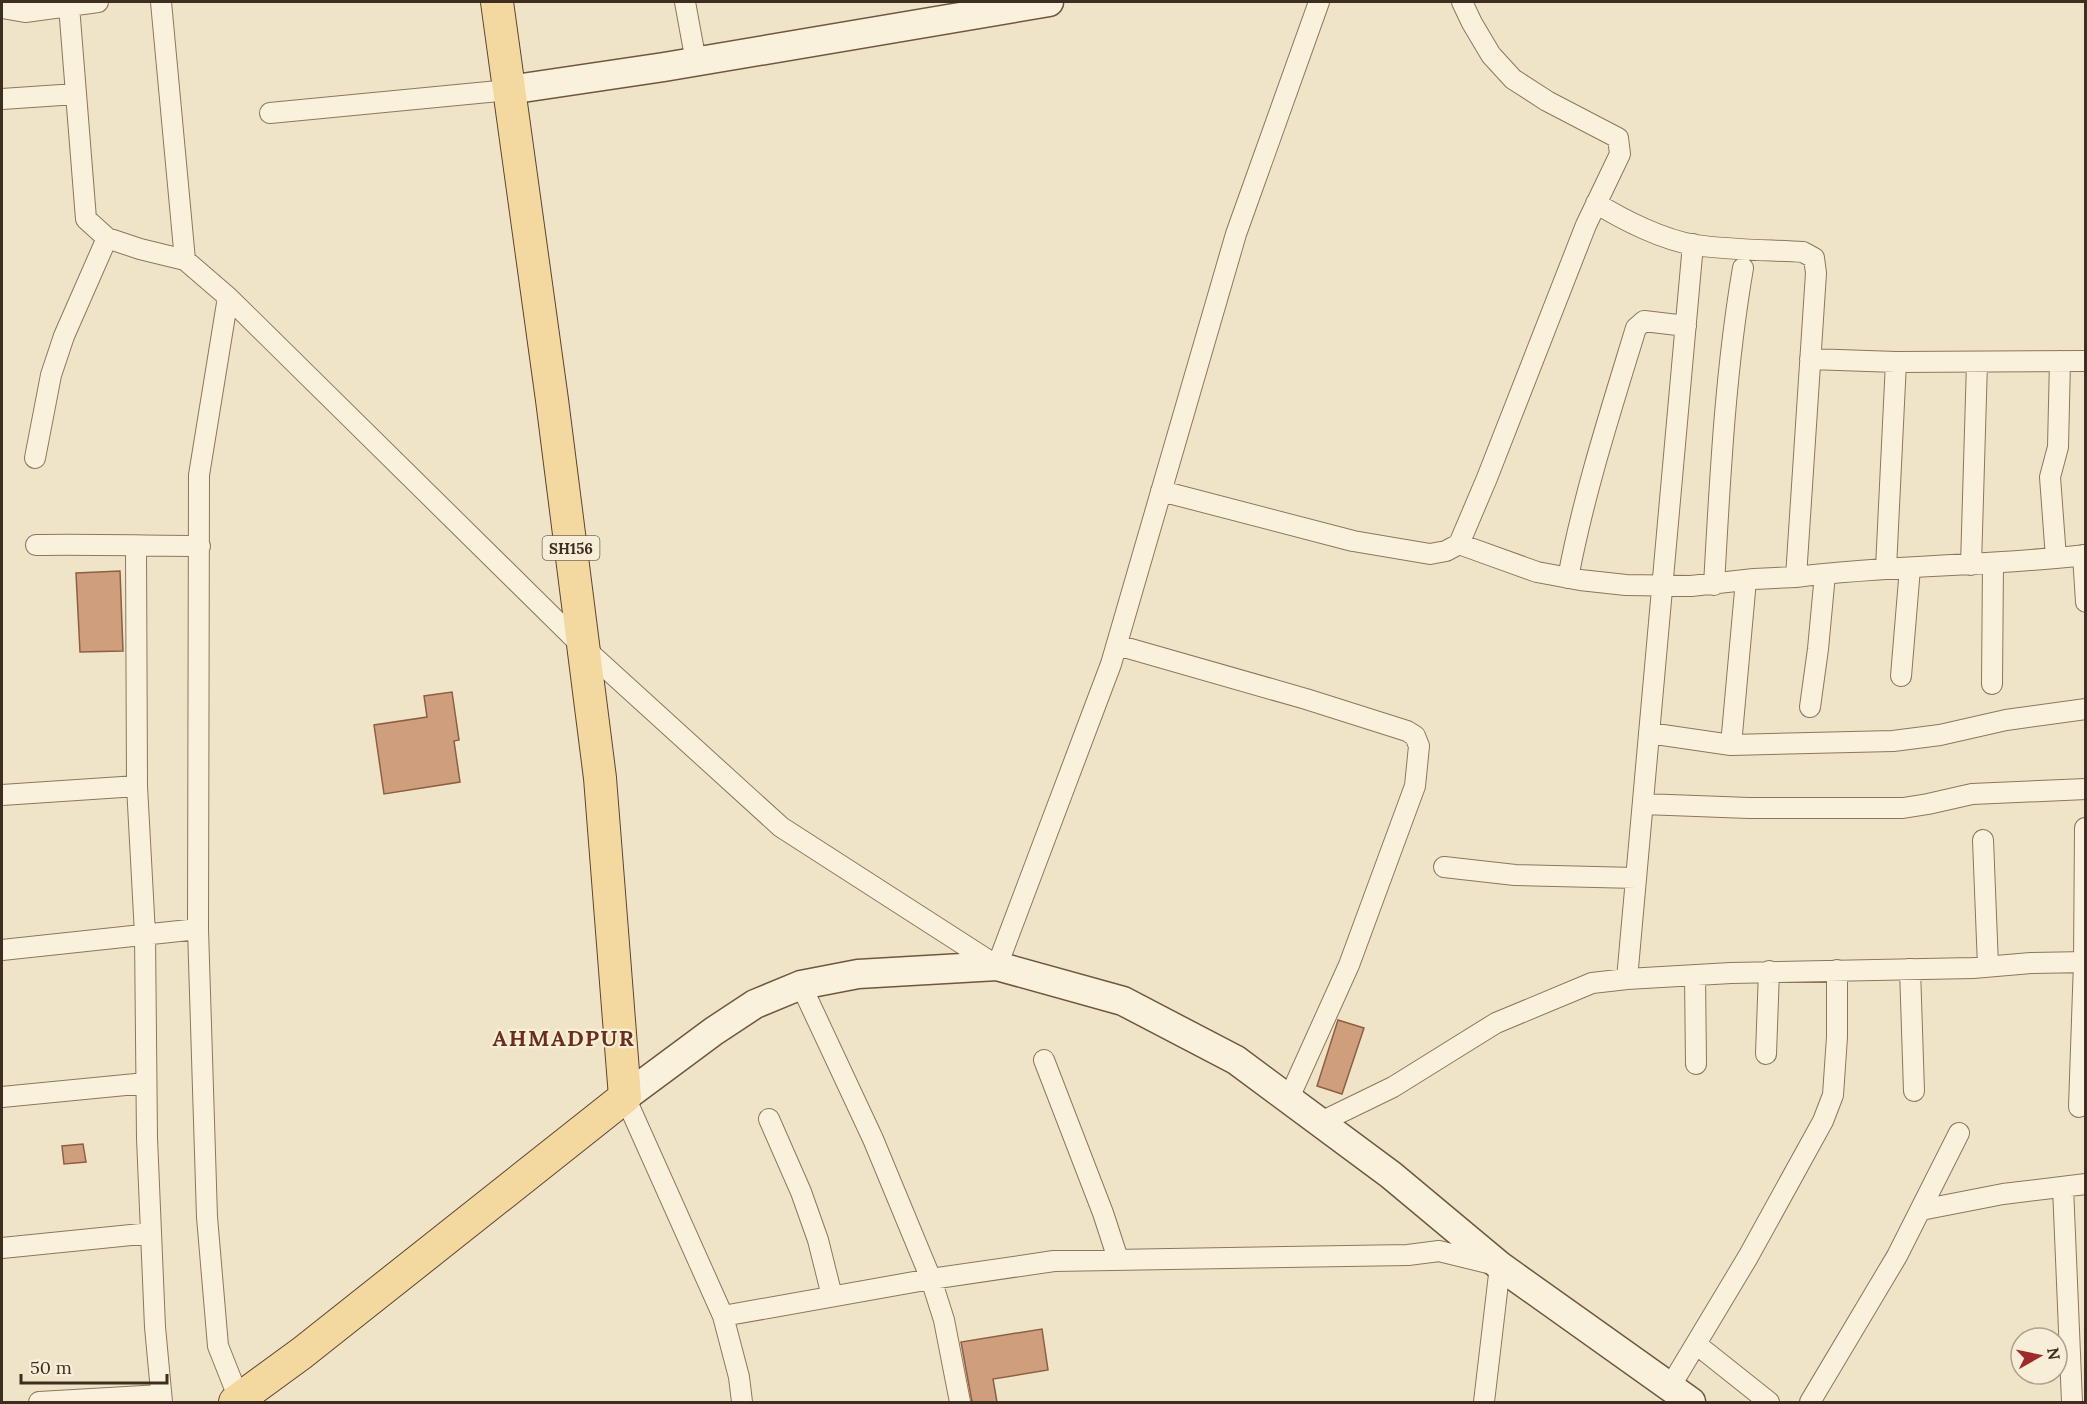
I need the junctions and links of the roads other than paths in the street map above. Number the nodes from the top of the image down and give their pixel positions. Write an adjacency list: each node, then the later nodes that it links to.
1 (94, 2): 8 (street)
2 (161, 2): 18 (street)
3 (497, 2): 11 (main road, SH156)
4 (685, 2): 10 (street)
5 (1050, 2): 10 (main road)
6 (1319, 2): 28 (street)
7 (1462, 2): 15 (street)
8 (69, 6): 9 (street); 12 (street)
9 (2, 8)
10 (696, 62): 11 (main road)
11 (509, 90): 14 (street); 47 (main road, SH156)
12 (76, 94): 13 (street); 16 (street)
13 (2, 99)
14 (270, 113)
15 (1596, 203): 17 (street); 29 (street)
16 (106, 238): 18 (street); 27 (street)
17 (1693, 244): 21 (street); 22 (street)
18 (185, 260): 20 (street)
19 (1743, 268): 43 (street)
20 (228, 297): 32 (street); 47 (street)
21 (1686, 326): 40 (street); 44 (street)
22 (1810, 359): 25 (street); 41 (street)
23 (2060, 361): 24 (street); 26 (street); 34 (street)
24 (2085, 361)
25 (1896, 362): 26 (street); 38 (street)
26 (1977, 363): 36 (street)
27 (35, 458)
28 (1161, 491): 29 (street); 46 (street)
29 (1459, 544): 40 (street)
30 (36, 545): 31 (street)
31 (136, 546): 32 (street); 54 (street)
32 (200, 546): 62 (street)
33 (2084, 555): 34 (street); 45 (street)
34 (2055, 558): 35 (street)
35 (1993, 564): 36 (street); 49 (street)
36 (1971, 565): 37 (street)
37 (1910, 567): 38 (street); 48 (street)
38 (1886, 568): 39 (street)
39 (1825, 574): 41 (street); 50 (street)
40 (1568, 578): 44 (street)
41 (1796, 578): 42 (street)
42 (1746, 580): 43 (street); 53 (street)
43 (1714, 585): 44 (street)
44 (1663, 586): 52 (street)
45 (2085, 602)
46 (1116, 645): 66 (street); 81 (street)
47 (584, 647): 66 (street); 80 (main road, SH156)
48 (1901, 676)
49 (1992, 684)
50 (1810, 706)
51 (2085, 709): 53 (street)
52 (1649, 733): 53 (street); 57 (street)
53 (1731, 745)
54 (137, 786): 56 (street); 63 (street)
55 (2085, 789): 57 (street)
56 (2, 795)
57 (1642, 804): 61 (street)
58 (2085, 828): 65 (street)
59 (1983, 840): 67 (street)
60 (1444, 867): 61 (street)
61 (1636, 878): 72 (street)
62 (198, 929): 63 (street); 99 (street)
63 (145, 934): 64 (street); 77 (street)
64 (2, 950)
65 (2085, 962): 67 (street); 82 (street)
66 (997, 966): 73 (main road); 81 (main road)
67 (1988, 966): 68 (street)
68 (1910, 969): 69 (street); 78 (street)
69 (1837, 970): 70 (street); 96 (street)
70 (1768, 971): 71 (street); 74 (street)
71 (1695, 975): 72 (street); 76 (street)
72 (1627, 979): 84 (street)
73 (801, 985): 80 (main road); 93 (street)
74 (1766, 1054)
75 (1044, 1060): 91 (street)
76 (1695, 1064)
77 (146, 1083): 79 (street); 89 (street)
78 (1914, 1090)
79 (2, 1097)
80 (625, 1097): 95 (street); 99 (main road)
81 (1288, 1098): 84 (main road)
82 (2079, 1107)
83 (769, 1119): 94 (street)
84 (1321, 1122): 92 (main road)
85 (1959, 1133): 88 (street)
86 (2085, 1185): 87 (street)
87 (2063, 1187): 88 (street); 106 (street)
88 (1921, 1210): 105 (street)
89 (151, 1233): 90 (street); 98 (street)
90 (2, 1248)
91 (1118, 1259): 92 (street); 93 (street)
92 (1500, 1266): 97 (main road); 103 (street)
93 (931, 1279): 94 (street); 102 (street)
94 (832, 1296): 95 (street)
95 (723, 1316): 101 (street)
96 (1696, 1344): 97 (street); 104 (street)
97 (1681, 1394)
98 (161, 1399): 100 (street)
99 (237, 1401)
100 (39, 1402)
101 (742, 1402)
102 (960, 1402)
103 (1484, 1402)
104 (1769, 1402)
105 (1810, 1402)
106 (2072, 1402)

